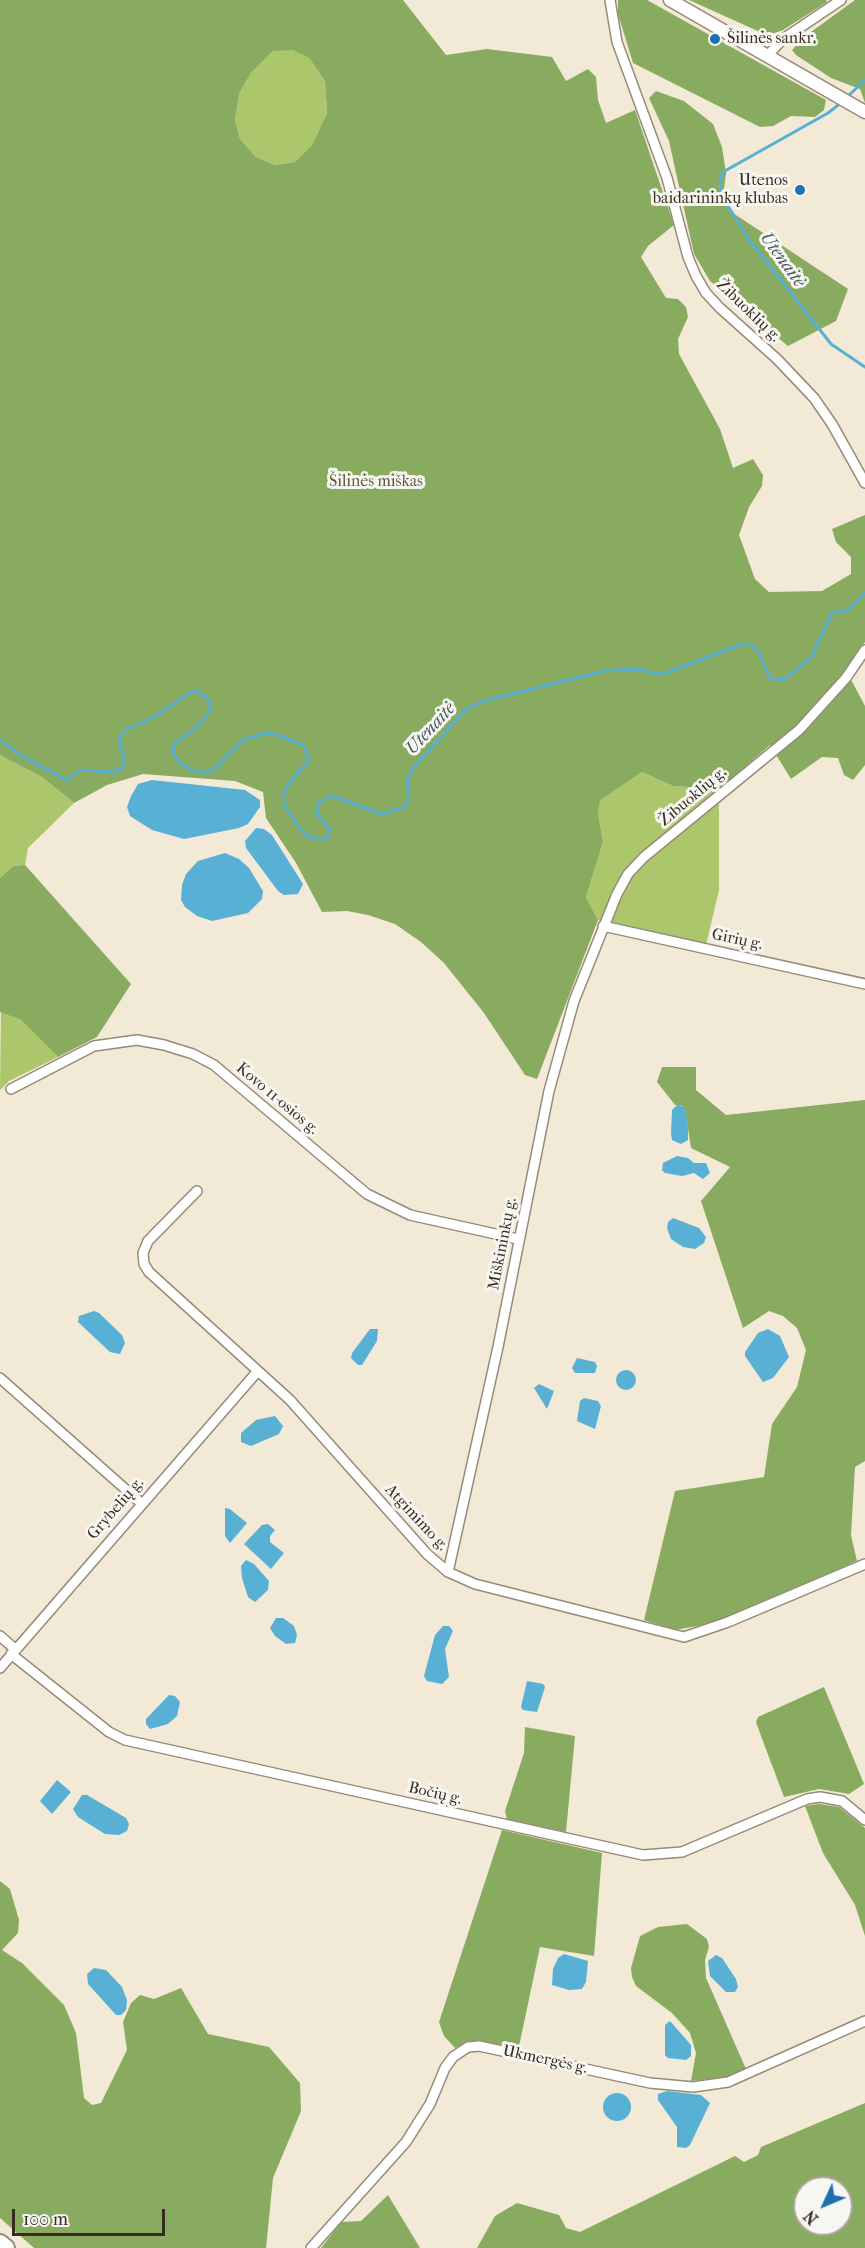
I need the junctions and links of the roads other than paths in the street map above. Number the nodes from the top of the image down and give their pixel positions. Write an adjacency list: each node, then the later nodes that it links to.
1 (610, 0): 6 (street, Žibuoklių g.)
2 (670, 0): 4 (main road)
3 (841, 0): 4 (street)
4 (767, 56): 5 (main road)
5 (862, 110)
6 (865, 483)
7 (865, 650): 8 (street, Žibuoklių g.)
8 (603, 926): 9 (street, Girių g.); 12 (street, Miškininkų g.)
9 (865, 984)
10 (11, 1089): 12 (street, Kovo 11-osios g.)
11 (197, 1191): 13 (street, Atgimimo g.)
12 (518, 1239): 17 (street, Miškininkų g.)
13 (257, 1372): 15 (street, Grybelių g.); 17 (street, Atgimimo g.)
14 (0, 1378): 15 (street)
15 (141, 1503): 19 (street, Grybelių g.)
16 (865, 1564): 17 (street, Atgimimo g.)
17 (448, 1572)
18 (0, 1636): 19 (street, Bočių g.)
19 (13, 1652): 20 (street, Grybelių g.); 21 (street, Bočių g.)
20 (0, 1668)
21 (865, 1820)
22 (865, 2021): 25 (street, Ukmergės g.)
23 (0, 2243): 24 (highway)
24 (6, 2248)
25 (311, 2248)

